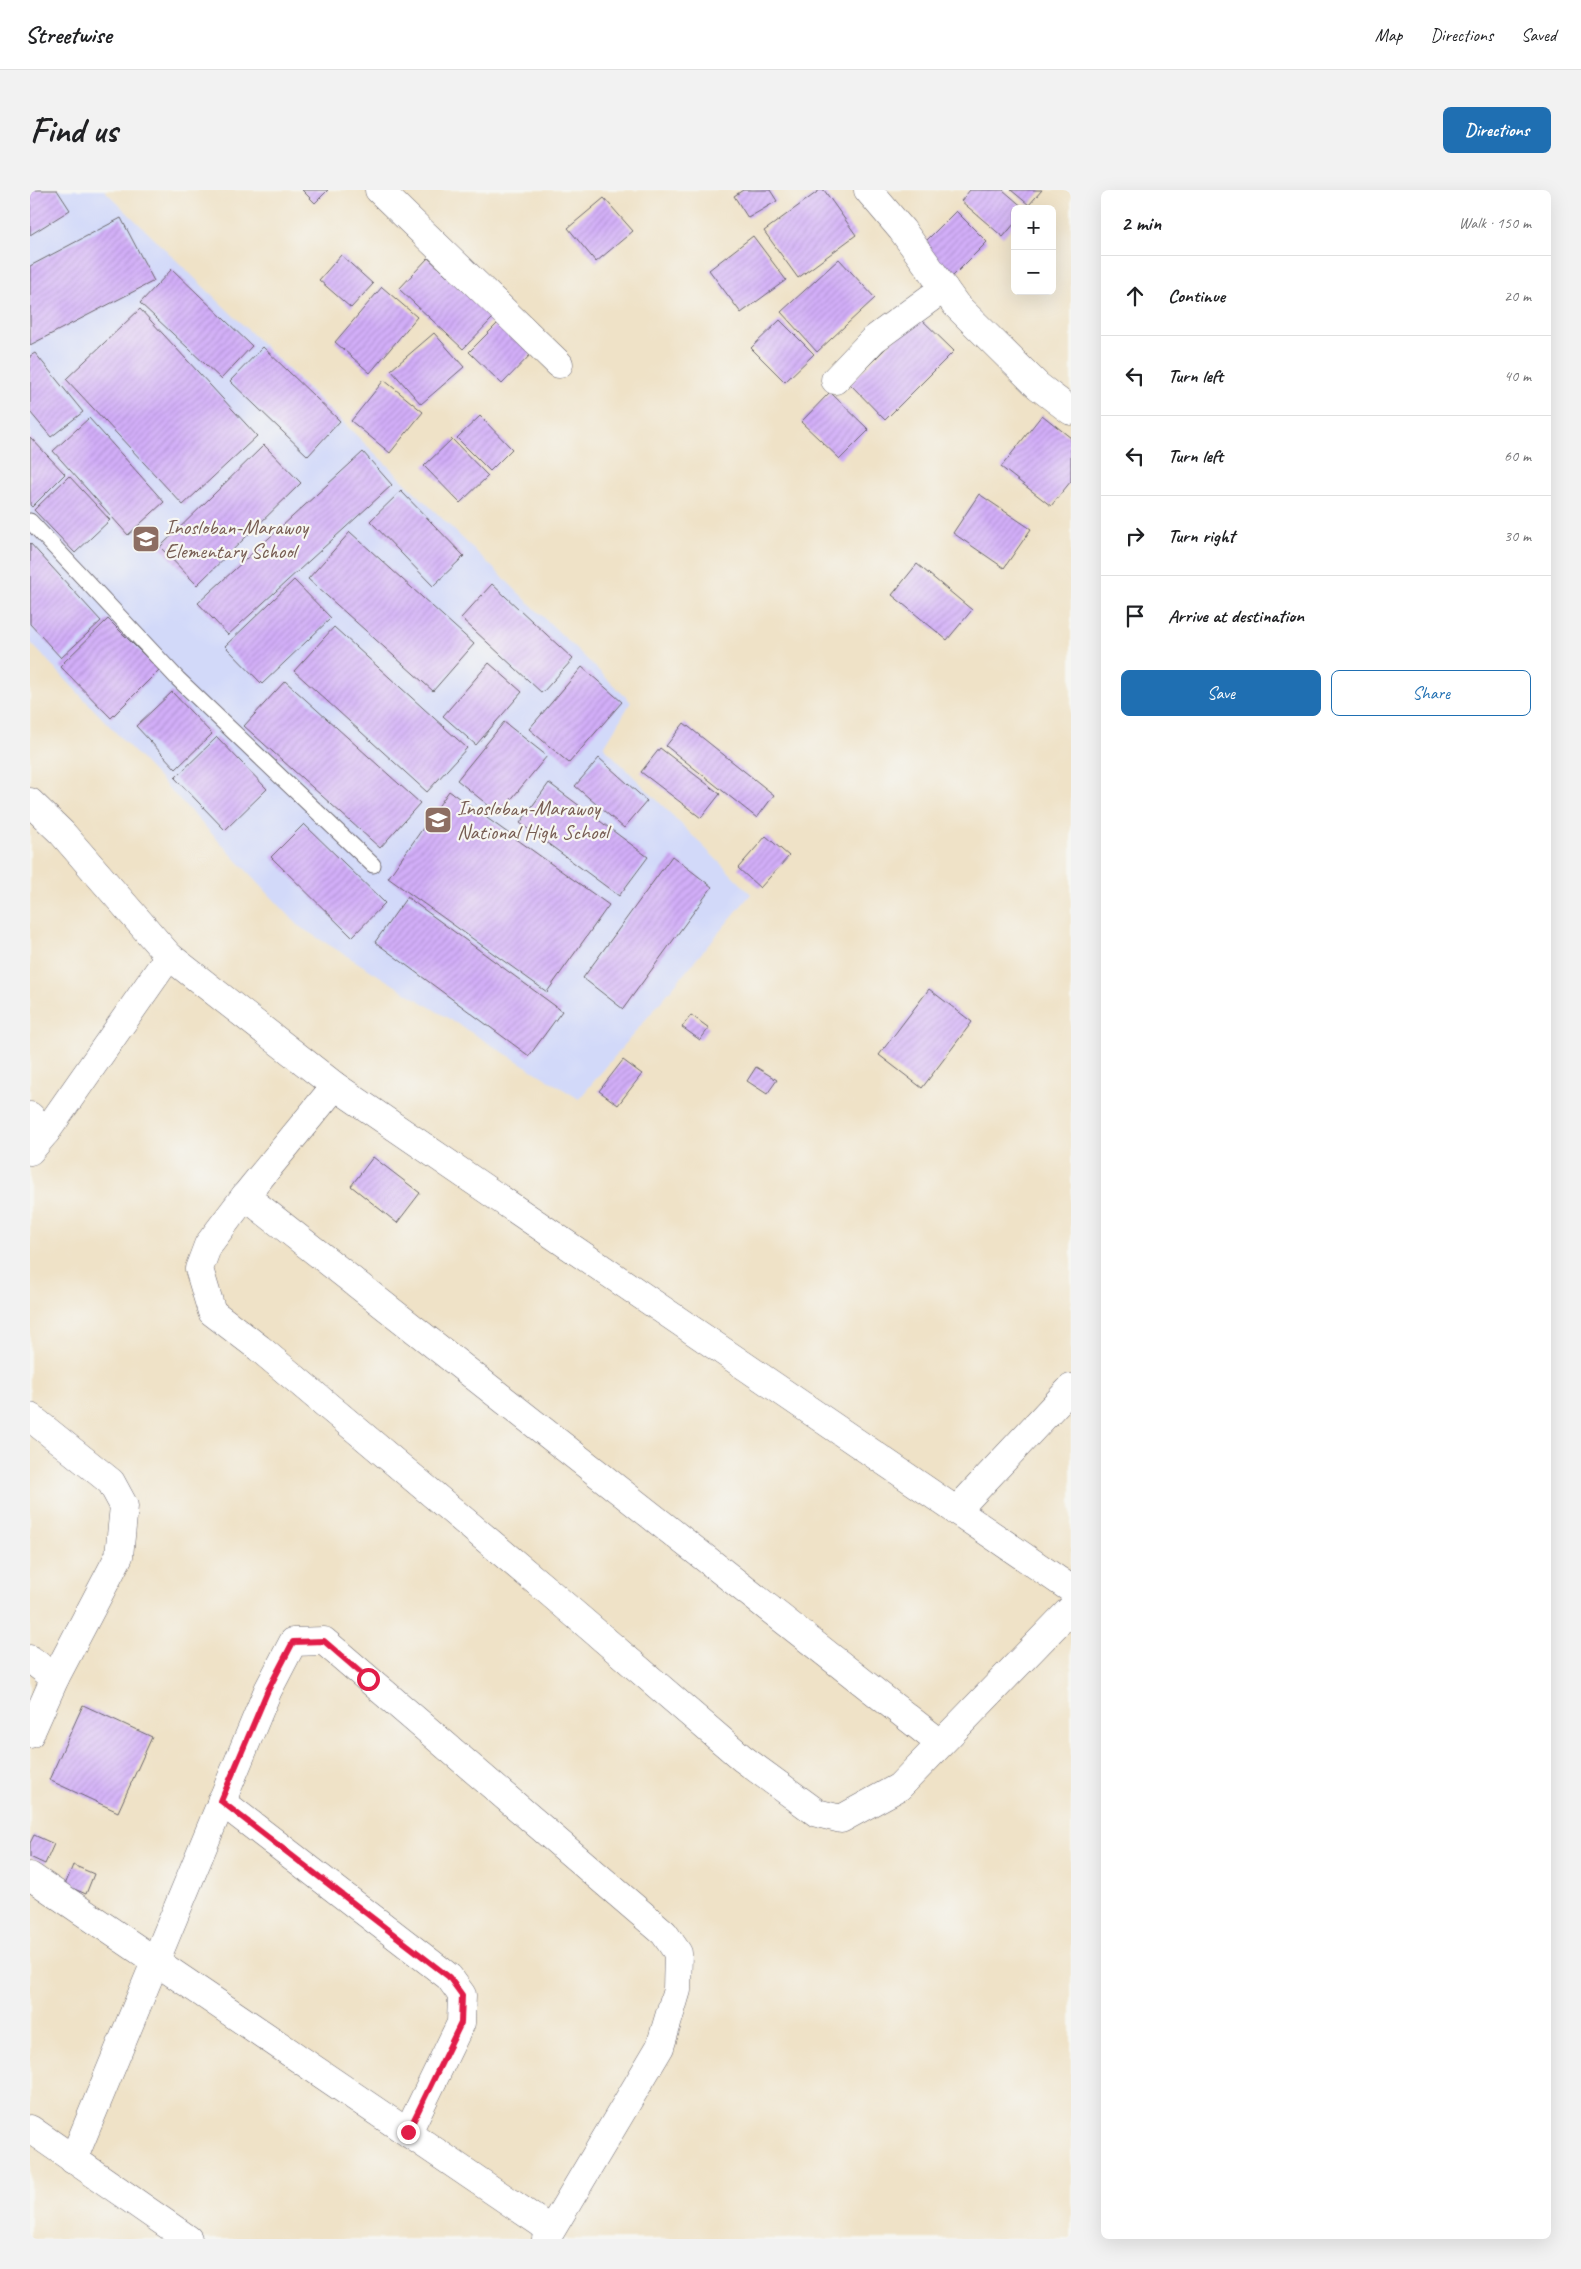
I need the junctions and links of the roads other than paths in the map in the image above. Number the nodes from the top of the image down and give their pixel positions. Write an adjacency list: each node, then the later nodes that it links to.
1 (379, 190): 4 (street)
2 (868, 190): 3 (street)
3 (944, 288): 5 (street); 6 (street)
4 (559, 364)
5 (835, 380)
6 (1071, 411)
7 (30, 521): 9 (lane)
8 (30, 802): 10 (street)
9 (373, 865)
10 (169, 956): 11 (street); 12 (street)
11 (335, 1086): 13 (street); 16 (street)
12 (35, 1133)
13 (245, 1196): 22 (street); 22 (street)
14 (1071, 1388): 16 (street)
15 (30, 1417): 20 (street)
16 (956, 1511): 17 (street)
17 (1071, 1589)
18 (1071, 1609): 22 (street)
19 (30, 1659): 20 (street)
20 (55, 1678): 21 (street)
21 (30, 1734)
22 (940, 1744)
23 (221, 1801): 25 (street); 27 (street); 29 (street)
24 (30, 1876): 25 (street)
25 (156, 1962): 27 (street); 28 (street)
26 (30, 2129): 28 (street)
27 (408, 2132): 29 (street)
28 (73, 2160): 30 (street)
29 (549, 2234)
30 (188, 2239)

